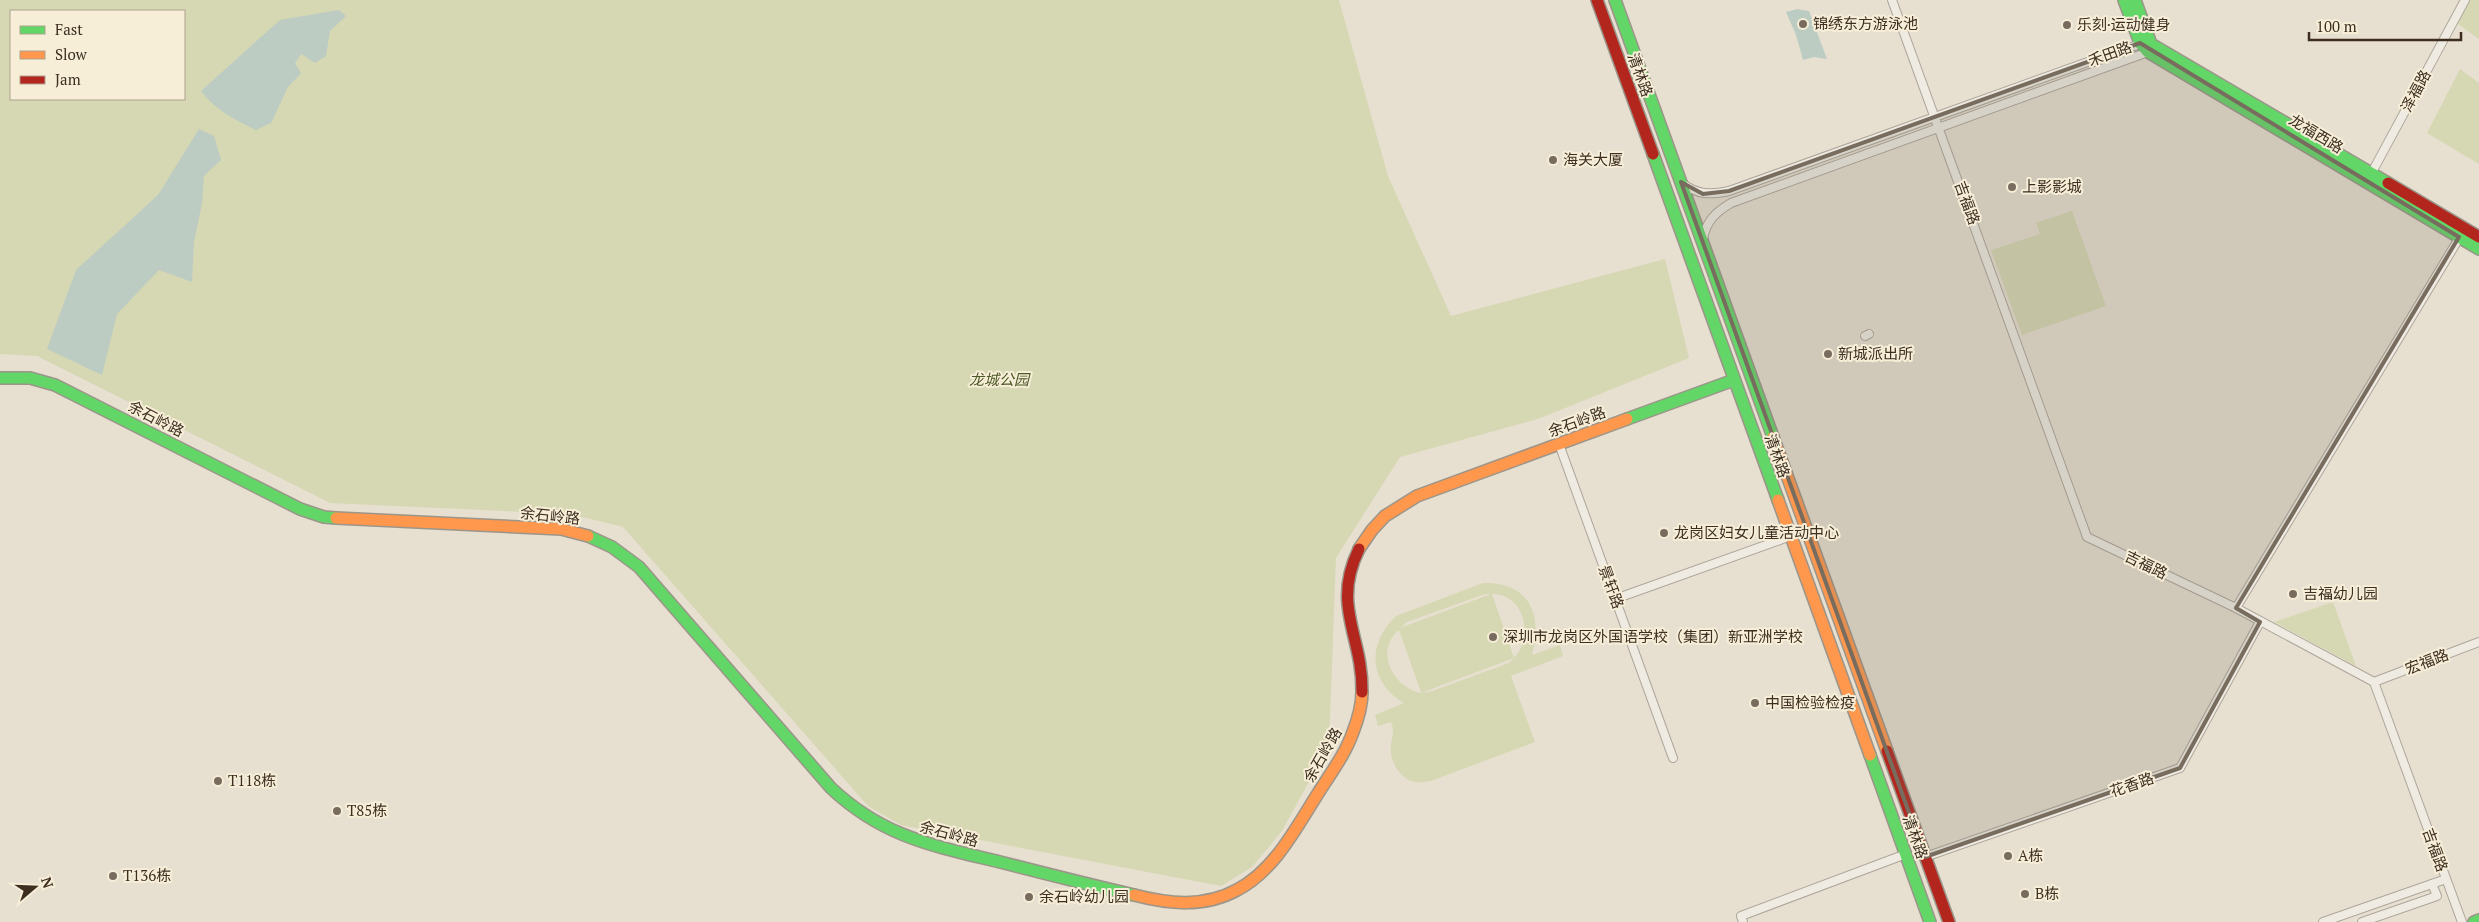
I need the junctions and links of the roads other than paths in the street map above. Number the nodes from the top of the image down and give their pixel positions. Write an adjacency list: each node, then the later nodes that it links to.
1 (1597, 0): 17 (street, 清林路)
2 (1615, 0): 11 (street, 清林路)
3 (1892, 0): 8 (street, 吉福路)
4 (2124, 0): 7 (street)
5 (2135, 0): 7 (street)
6 (2465, 0): 10 (street, 泽福路)
7 (2146, 46): 8 (street, 禾田路); 9 (street, 禾田路); 10 (street, 龙福西路)
8 (1935, 117): 9 (street, 吉福路); 11 (street, 禾田路)
9 (1939, 127): 14 (street, 禾田路); 21 (street, 吉福路)
10 (2368, 178): 12 (street, 龙福西路)
11 (1681, 182): 14 (street, 清林路)
12 (2462, 233): 13 (street, 龙福西路); 15 (street, 龙福西路); 21 (street)
13 (2479, 238)
14 (1703, 241): 27 (street, 清林路)
15 (2479, 249)
16 (0, 378): 18 (street, 余石岭路)
17 (1734, 380): 18 (street, 余石岭路); 19 (street, 清林路)
18 (1559, 444): 20 (street, 景轩路)
19 (1790, 536): 20 (street); 26 (street, 清林路)
20 (1615, 600): 25 (street, 景轩路)
21 (2236, 608): 22 (street, 吉福路)
22 (2260, 622): 24 (street, 吉福路); 27 (street, 花香路)
23 (2479, 642): 24 (street, 宏福路)
24 (2374, 682): 28 (street, 吉福路)
25 (1673, 758)
26 (1906, 854): 30 (street, 清林路); 32 (street)
27 (1926, 857): 33 (street, 清林路)
28 (2446, 879): 29 (street); 36 (street, 吉福路)
29 (2432, 884): 34 (street); 35 (street)
30 (1930, 920)
31 (2479, 920): 37 (street)
32 (1744, 922)
33 (1949, 922)
34 (2323, 922)
35 (2362, 922)
36 (2462, 922)
37 (2474, 922)

